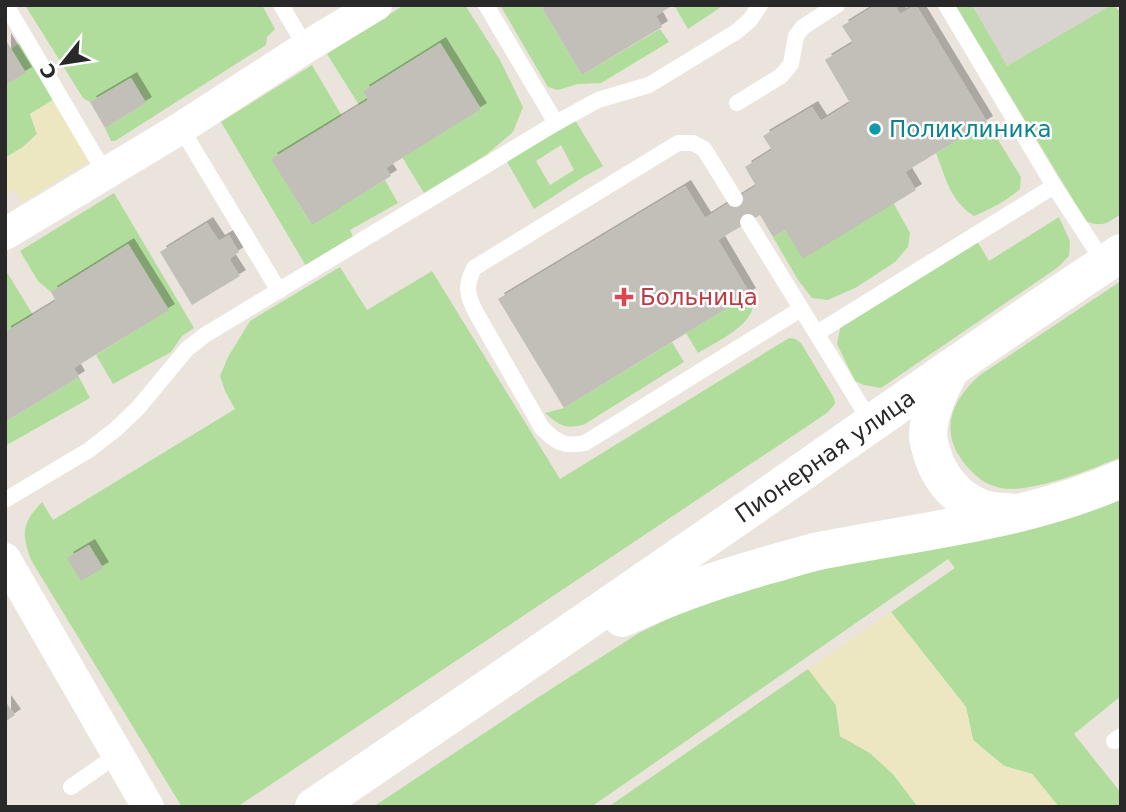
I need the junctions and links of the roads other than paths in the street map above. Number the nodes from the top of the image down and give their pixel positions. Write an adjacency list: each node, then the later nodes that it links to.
1 (6, 5): 12 (lane)
2 (281, 5): 8 (lane)
3 (376, 5): 8 (street)
4 (486, 5): 10 (lane)
5 (760, 5): 10 (lane)
6 (837, 5): 9 (lane)
7 (946, 5): 13 (lane)
8 (306, 47): 11 (street)
9 (737, 103)
10 (555, 123): 18 (lane)
11 (181, 128): 12 (street); 18 (lane)
12 (106, 173): 16 (street)
13 (1055, 186): 17 (lane); 20 (lane)
14 (735, 199): 19 (lane)
15 (748, 222): 19 (lane)
16 (5, 234)
17 (1113, 259): 21 (street, Пионерная улица)
18 (279, 291): 24 (lane)
19 (802, 309): 20 (lane)
20 (817, 333): 22 (lane)
21 (951, 366): 22 (street, Пионерная улица); 25 (street)
22 (872, 424): 27 (street, Пионерная улица)
23 (1121, 479): 25 (street, Пионерная улица)
24 (5, 500)
25 (1028, 511): 27 (street, Пионерная улица)
26 (5, 559): 28 (street)
27 (531, 660): 31 (street, Пионерная улица)
28 (117, 755): 29 (lane); 30 (street)
29 (71, 787)
30 (148, 807)
31 (314, 807)

